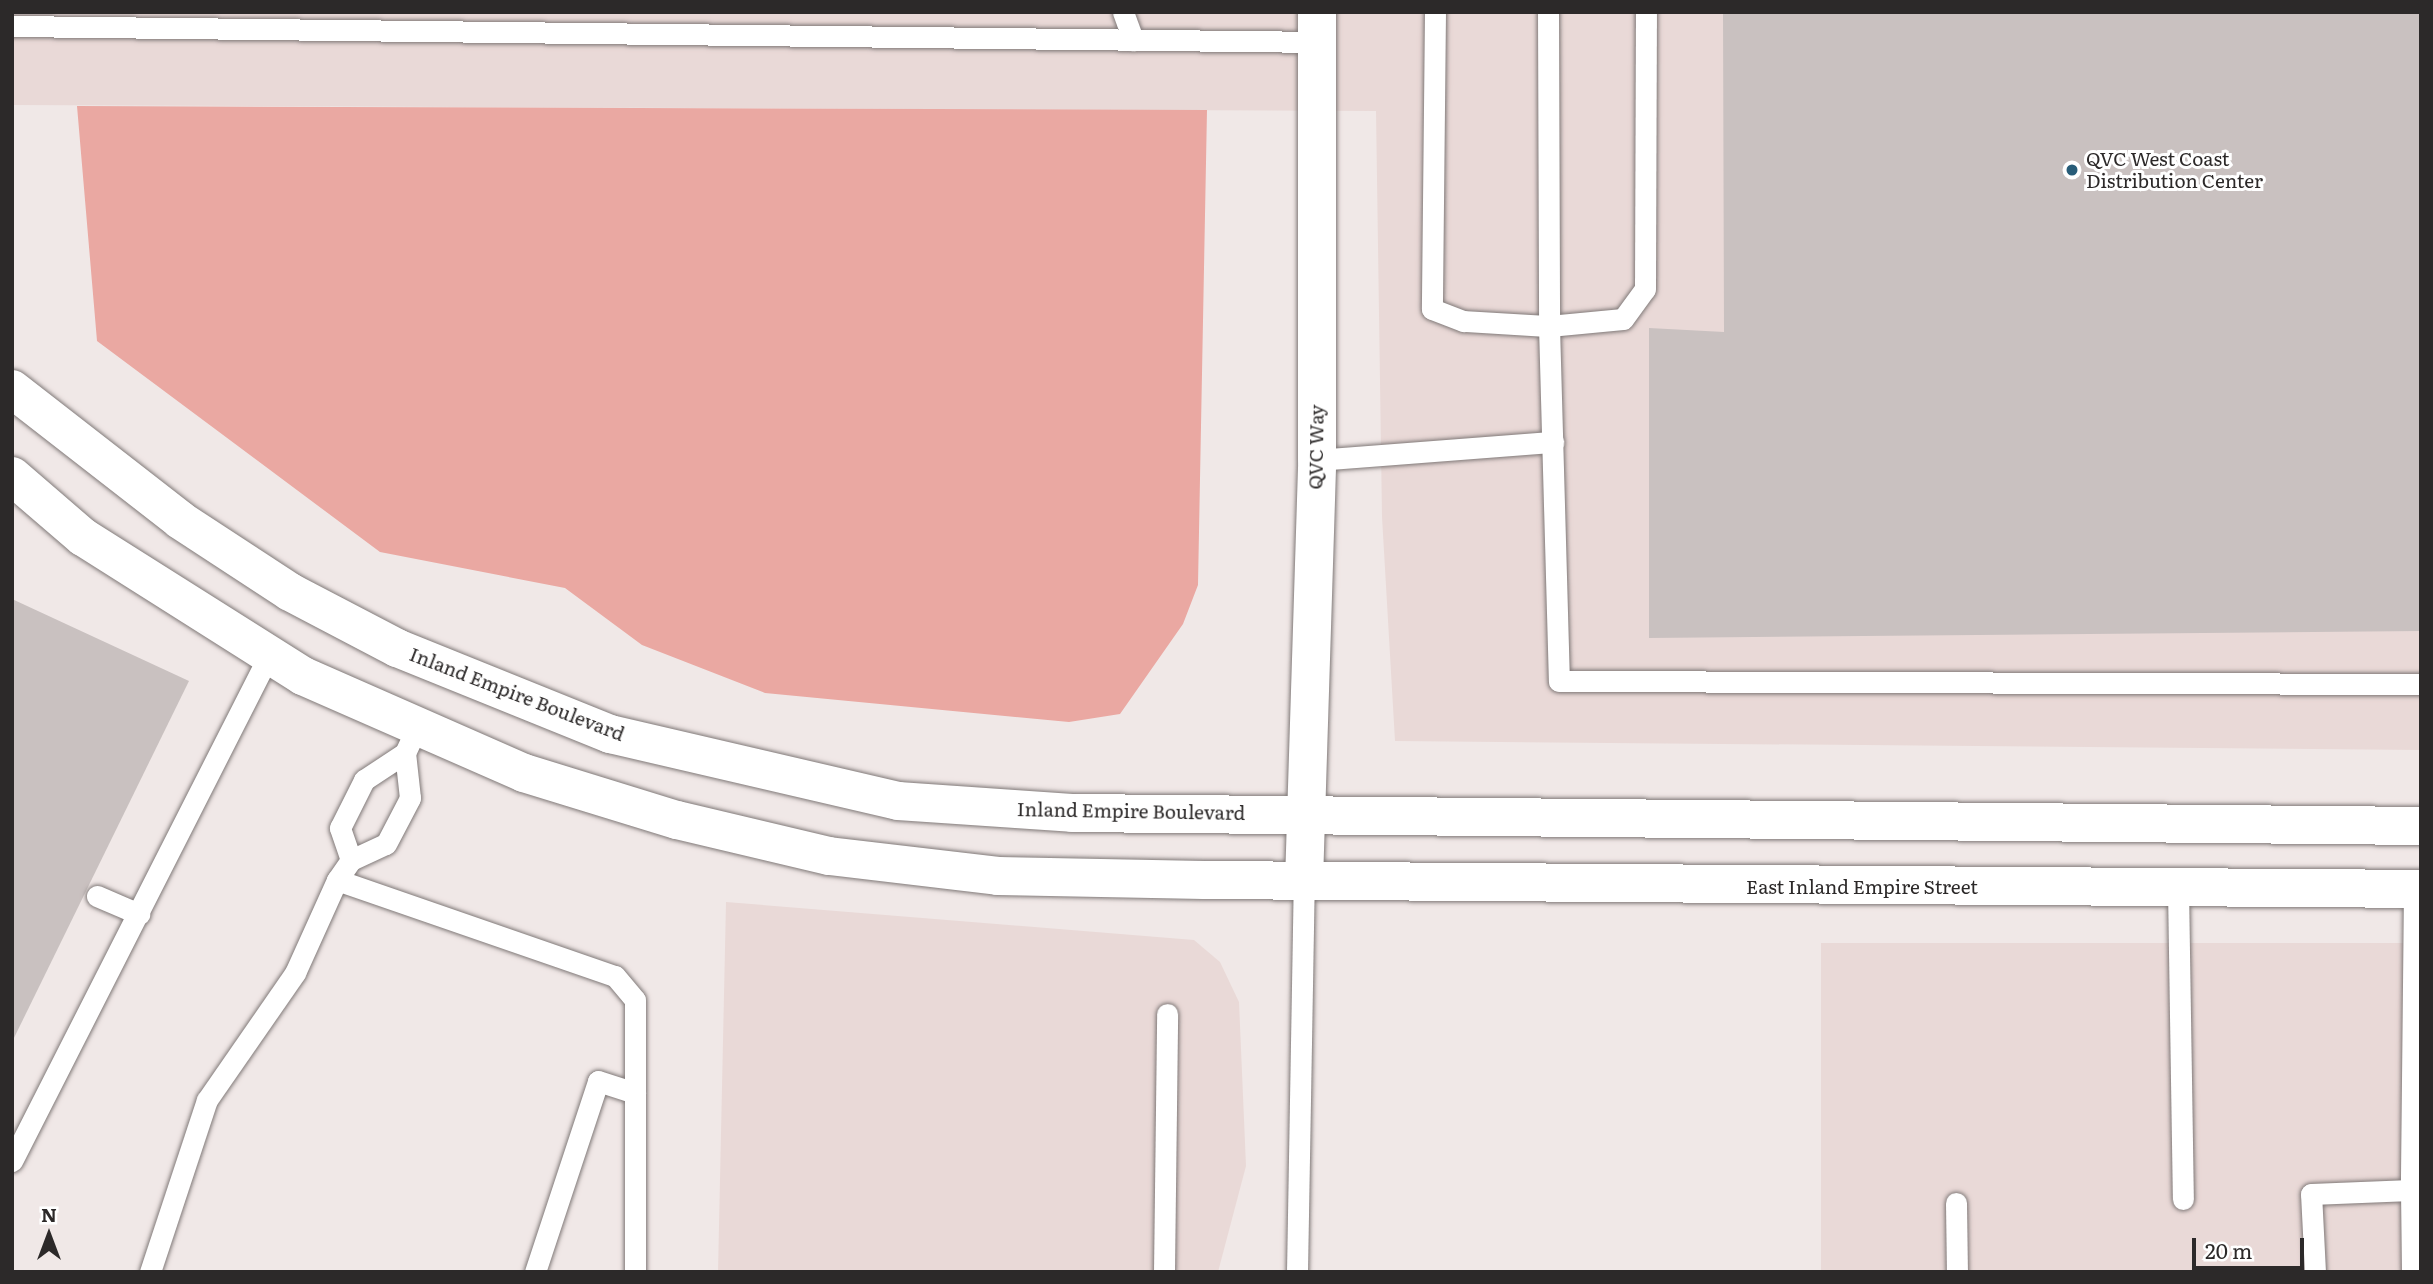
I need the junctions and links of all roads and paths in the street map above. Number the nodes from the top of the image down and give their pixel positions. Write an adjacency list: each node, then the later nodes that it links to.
1 (1123, 12): 7 (lane)
2 (1435, 12): 8 (lane)
3 (1548, 12): 8 (lane)
4 (1646, 12): 8 (lane)
5 (12, 26): 7 (lane)
6 (1317, 27): 7 (lane); 11 (main road, QVC Way)
7 (1133, 40)
8 (1549, 326): 10 (lane)
9 (12, 389): 16 (main road, Inland Empire Boulevard)
10 (1553, 442): 11 (lane); 14 (lane)
11 (1317, 460): 16 (main road, QVC Way)
12 (12, 476): 13 (main road)
13 (269, 654): 15 (main road); 24 (lane)
14 (2421, 684)
15 (411, 740): 18 (lane); 18 (lane); 20 (main road)
16 (1305, 813): 17 (main road); 20 (main road, QVC Way)
17 (2421, 826)
18 (351, 860): 19 (lane)
19 (337, 880): 26 (lane); 31 (lane)
20 (1304, 882): 21 (main road, East Inland Empire Street); 35 (lane)
21 (2178, 888): 22 (main road, East Inland Empire Street); 29 (lane)
22 (2417, 889): 28 (lane)
23 (97, 895): 24 (lane)
24 (139, 914): 27 (lane)
25 (1167, 1014): 34 (lane)
26 (635, 1093): 32 (lane); 33 (lane)
27 (12, 1161)
28 (2416, 1190): 37 (lane); 38 (lane)
29 (2183, 1199)
30 (1956, 1203): 36 (lane)
31 (150, 1272)
32 (535, 1272)
33 (635, 1272)
34 (1164, 1272)
35 (1297, 1272)
36 (1957, 1272)
37 (2315, 1272)
38 (2412, 1272)

